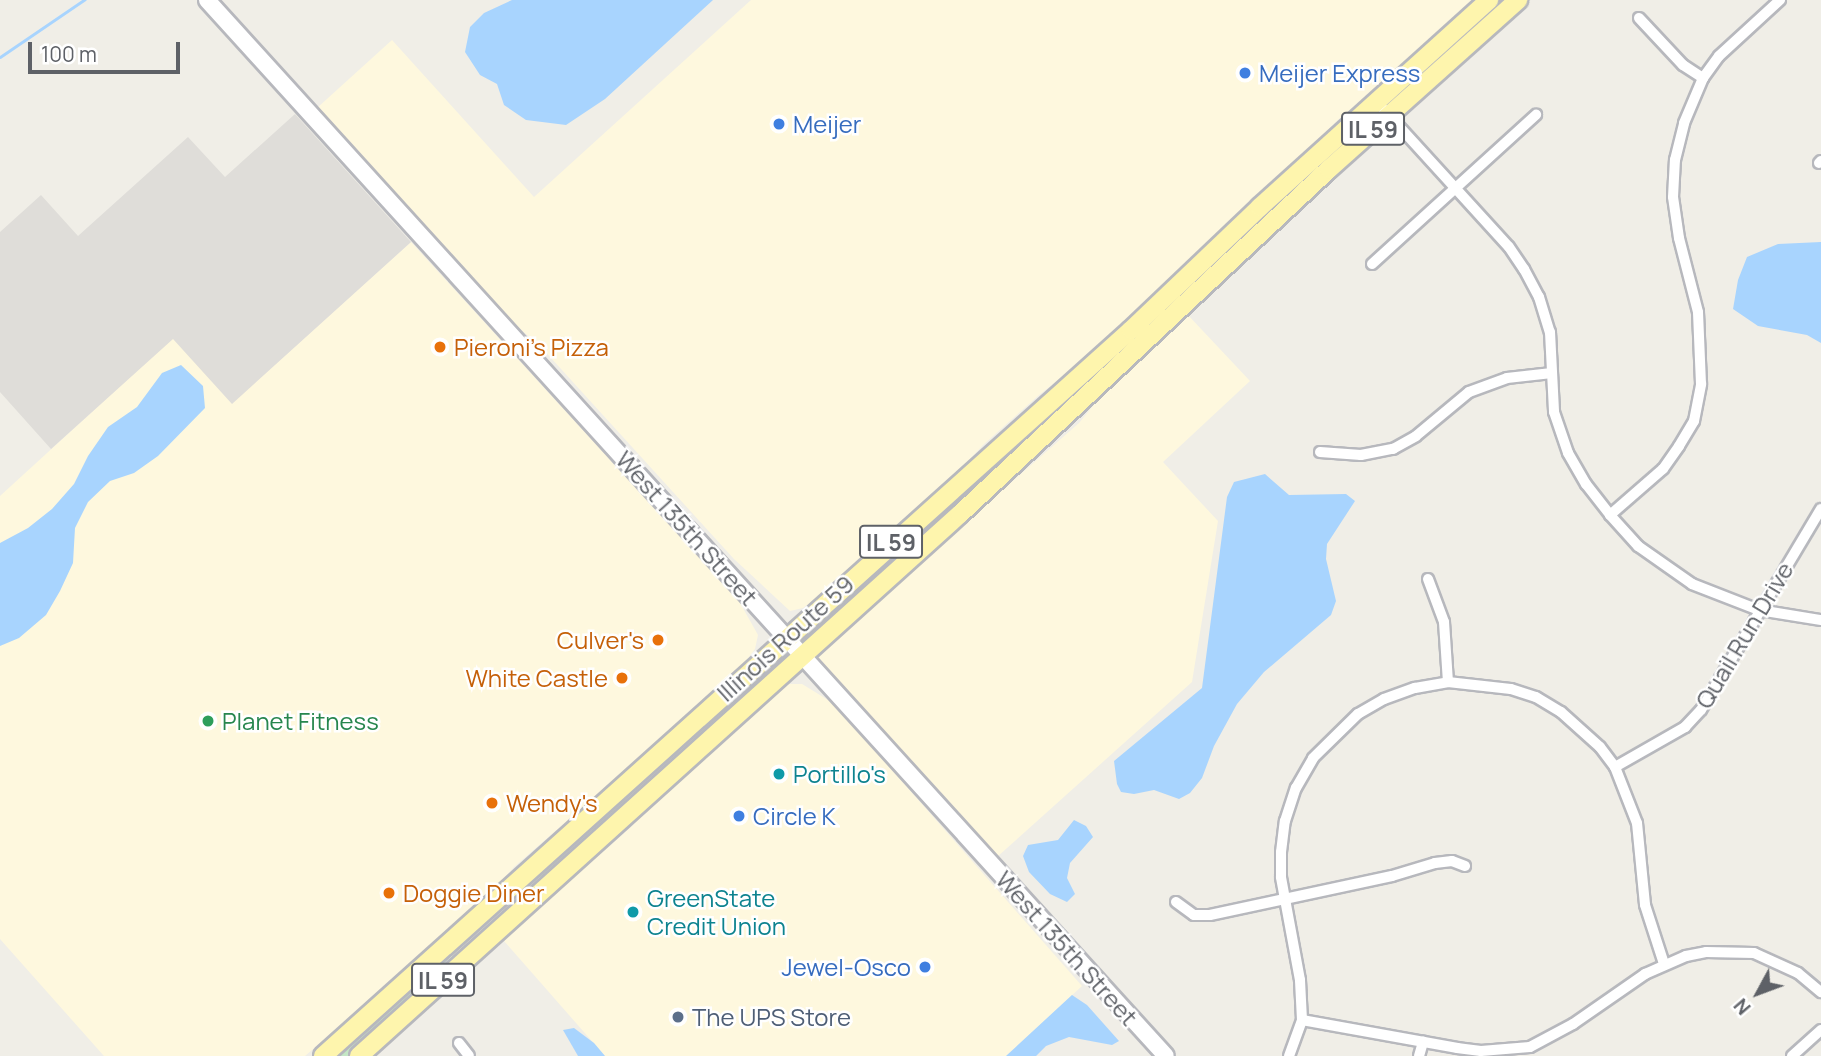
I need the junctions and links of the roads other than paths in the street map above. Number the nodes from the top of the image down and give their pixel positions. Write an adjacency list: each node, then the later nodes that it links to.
1 (207, 0): 21 (street, West 135th Street)
2 (1489, 0): 7 (main road, IL 59)
3 (1518, 0): 8 (main road, IL 59)
4 (1780, 0): 6 (street)
5 (1639, 18): 6 (street)
6 (1703, 78): 17 (street)
7 (1376, 101): 8 (street); 12 (main road, Illinois Route 59 / IL 59)
8 (1389, 115): 10 (street); 14 (main road, Illinois Route 59 / IL 59)
9 (1536, 116): 10 (street)
10 (1455, 188): 11 (street); 13 (street)
11 (1372, 264)
12 (1096, 361): 14 (main road); 21 (main road, Illinois Route 59 / IL 59)
13 (1552, 373): 15 (street); 17 (street)
14 (1084, 399): 22 (main road, Illinois Route 59 / IL 59)
15 (1320, 452)
16 (1821, 509): 19 (street, Quail Run Drive)
17 (1610, 515): 19 (street)
18 (1428, 579): 23 (street)
19 (1759, 610): 20 (street); 24 (street, Quail Run Drive)
20 (1821, 620)
21 (787, 637): 22 (street, West 135th Street); 35 (main road, Illinois Route 59 / IL 59)
22 (802, 654): 36 (main road, Illinois Route 59 / IL 59); 38 (street, West 135th Street)
23 (1448, 682): 24 (street); 26 (street)
24 (1615, 766): 28 (street)
25 (1465, 866): 26 (street)
26 (1285, 899): 27 (street); 30 (street)
27 (1176, 902)
28 (1664, 964): 29 (street); 34 (street)
29 (1821, 992)
30 (1302, 1020): 32 (street); 39 (street)
31 (1821, 1030): 41 (street)
32 (1423, 1042): 34 (street); 40 (street)
33 (459, 1043): 37 (street)
34 (1532, 1051)
35 (323, 1056)
36 (359, 1056)
37 (469, 1056)
38 (1166, 1056)
39 (1289, 1056)
40 (1419, 1056)
41 (1792, 1056)

